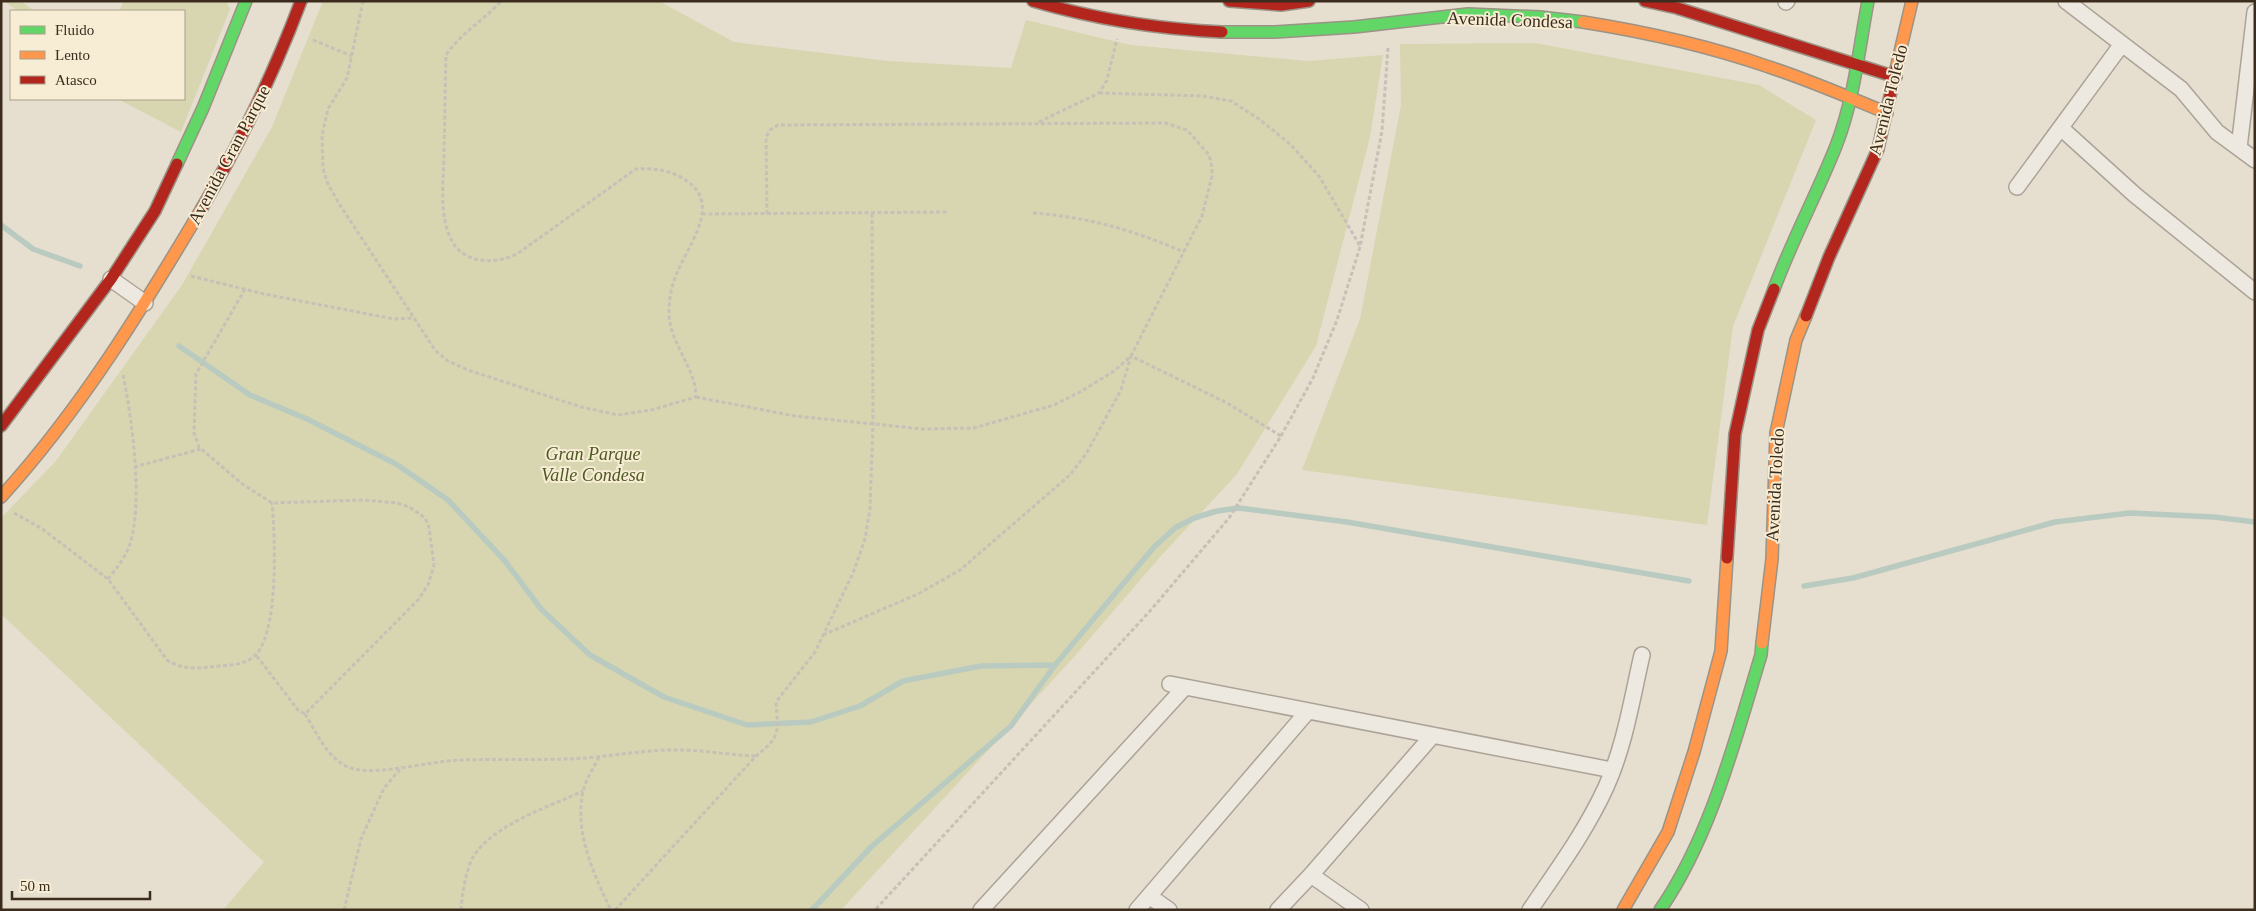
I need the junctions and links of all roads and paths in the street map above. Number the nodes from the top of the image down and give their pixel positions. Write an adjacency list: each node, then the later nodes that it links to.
1 (246, 1): 38 (street)
2 (301, 1): 41 (street, Avenida Gran Parque)
3 (363, 1): 19 (path)
4 (501, 1): 33 (path)
5 (1033, 1): 12 (street, Avenida Condesa)
6 (1229, 1): 7 (street)
7 (1309, 1)
8 (1645, 1): 20 (street)
9 (1868, 1): 20 (street, Avenida Toledo)
10 (1912, 1): 21 (street, Avenida Toledo)
11 (2066, 1): 17 (street)
12 (1467, 8): 13 (street, Avenida Condesa)
13 (1496, 8): 23 (street, Avenida Condesa)
14 (2255, 12): 27 (street)
15 (1118, 37): 22 (path)
16 (313, 40): 19 (path)
17 (2122, 44): 26 (street); 27 (street)
18 (1388, 48): 35 (path)
19 (352, 56): 42 (path)
20 (1858, 64): 21 (street); 23 (street, Avenida Toledo)
21 (1896, 77): 24 (street, Avenida Toledo)
22 (1100, 93): 25 (path); 35 (path)
23 (1850, 98): 24 (street, Avenida Condesa); 80 (street, Avenida Toledo)
24 (1887, 113): 81 (street, Avenida Toledo)
25 (1037, 123): 34 (path); 36 (path)
26 (2060, 128): 29 (street); 40 (street)
27 (2239, 148): 28 (street)
28 (2255, 160)
29 (2016, 187)
30 (949, 212): 31 (path)
31 (872, 213): 34 (path); 46 (path)
32 (1033, 213): 36 (path)
33 (702, 214): 34 (path); 45 (path)
34 (767, 214)
35 (1360, 247): 48 (path)
36 (1184, 252): 43 (path)
37 (190, 276): 39 (path)
38 (111, 279): 41 (street); 47 (street)
39 (245, 289): 42 (path); 49 (path)
40 (2255, 292)
41 (144, 303): 51 (street, Avenida Gran Parque)
42 (414, 318): 45 (path)
43 (1131, 356): 46 (path); 48 (path); 55 (path)
44 (123, 374): 50 (path)
45 (696, 397): 46 (path)
46 (873, 424): 55 (path)
47 (1, 426)
48 (1281, 436): 73 (path)
49 (201, 449): 50 (path); 52 (path)
50 (134, 467): 54 (path)
51 (1, 497)
52 (272, 503): 56 (path); 61 (path)
53 (14, 513): 54 (path)
54 (108, 579): 56 (path)
55 (823, 635): 64 (path)
56 (256, 655): 61 (path)
57 (1642, 655): 66 (street)
58 (1170, 684): 59 (street)
59 (1185, 687): 60 (street); 74 (street)
60 (1308, 711): 62 (street); 69 (street)
61 (305, 714): 65 (path)
62 (1433, 735): 66 (street); 68 (street)
63 (599, 756): 64 (path); 65 (path); 67 (path)
64 (756, 756): 72 (path)
65 (403, 767): 70 (path)
66 (1612, 770): 79 (street)
67 (583, 791): 71 (path); 72 (path)
68 (1311, 875): 77 (street); 78 (street)
69 (1149, 896): 75 (street); 76 (street)
70 (344, 910)
71 (461, 910)
72 (613, 910)
73 (875, 910)
74 (981, 910)
75 (1137, 910)
76 (1170, 910)
77 (1278, 910)
78 (1361, 910)
79 (1530, 910)
80 (1623, 910)
81 (1660, 910)

